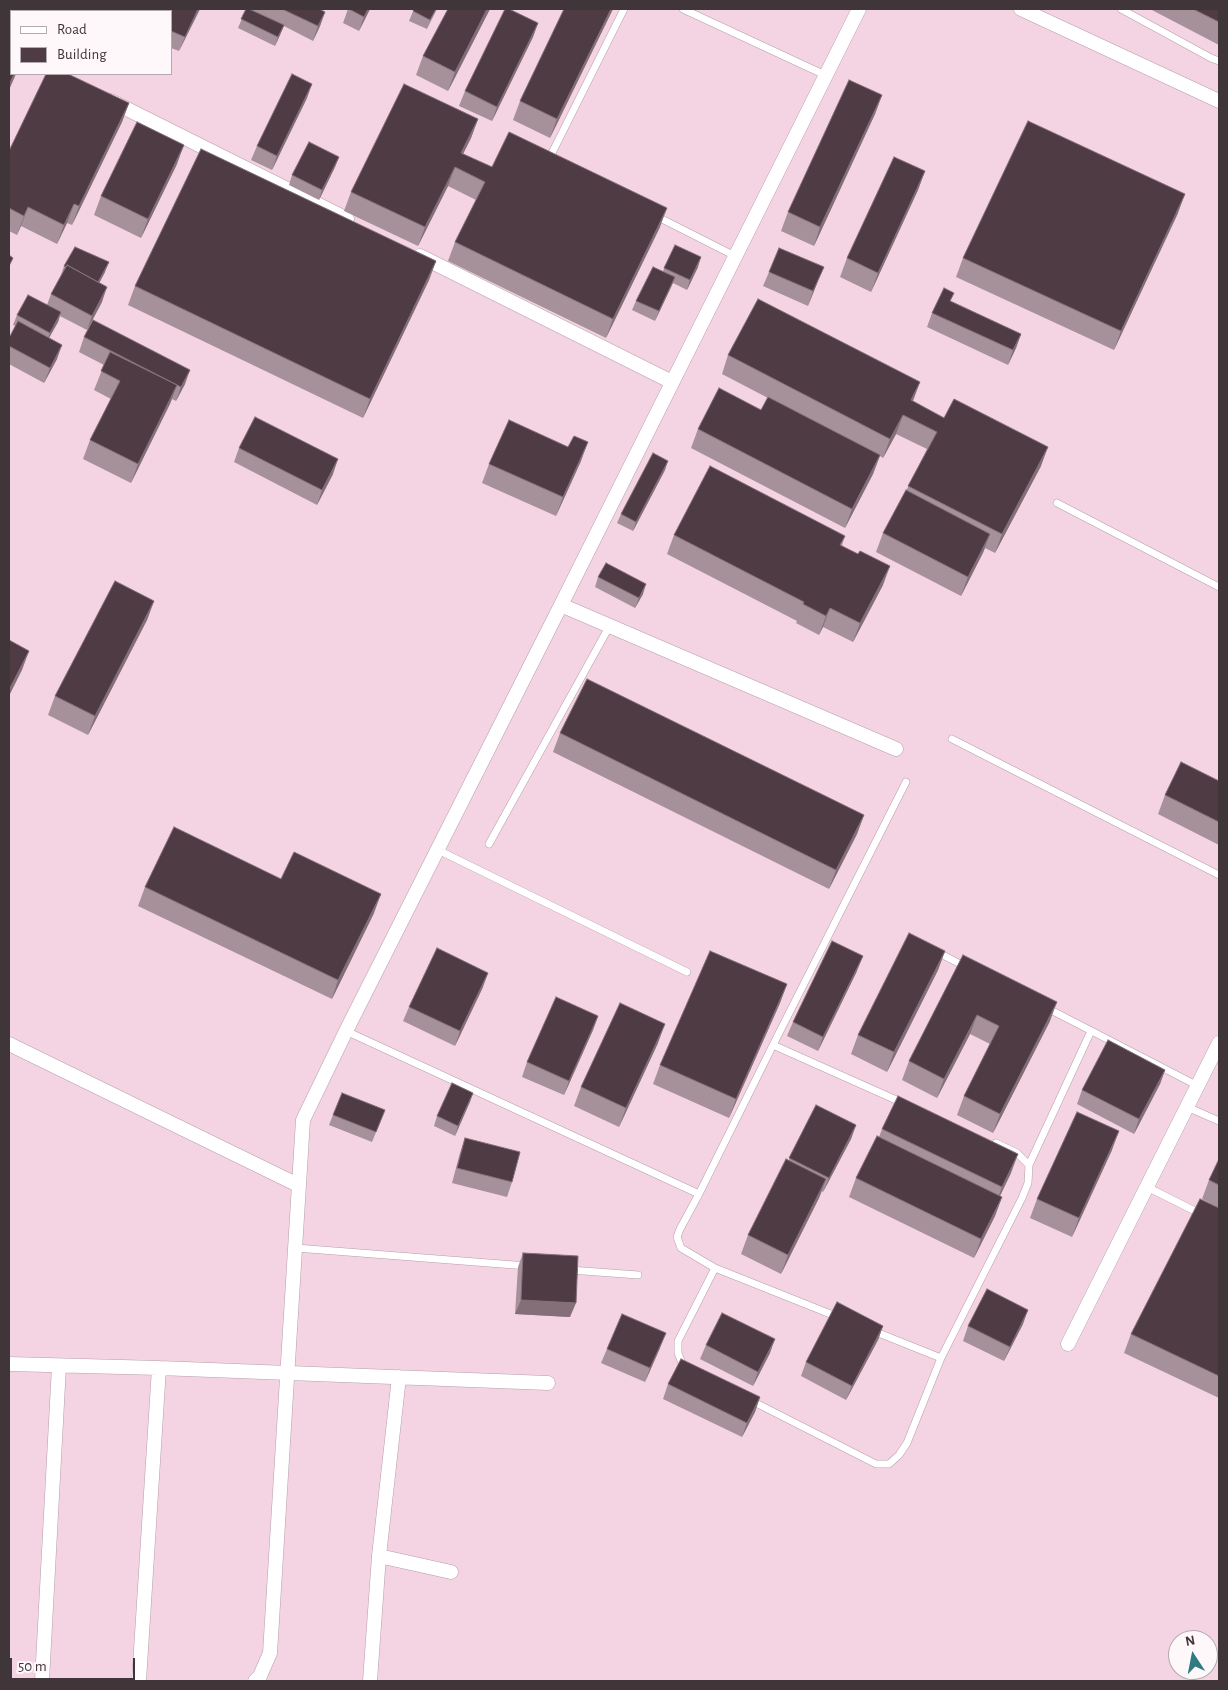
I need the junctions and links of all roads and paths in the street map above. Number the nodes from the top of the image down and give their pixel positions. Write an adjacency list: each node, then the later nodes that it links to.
1 (624, 9): 11 (lane)
2 (683, 9): 7 (lane)
3 (859, 9): 7 (street)
4 (1021, 9): 9 (street)
5 (1121, 9): 6 (lane)
6 (1219, 61)
7 (825, 75): 16 (street)
8 (100, 95): 14 (street)
9 (1219, 101)
10 (539, 158): 11 (lane)
11 (548, 162): 12 (lane)
12 (557, 166)
13 (644, 210): 16 (lane)
14 (362, 226)
15 (406, 249): 17 (street)
16 (735, 256): 17 (street)
17 (672, 382): 20 (street)
18 (1057, 503): 19 (lane)
19 (1219, 587)
20 (561, 605): 21 (street); 26 (street)
21 (609, 627): 23 (street); 25 (lane)
22 (952, 740): 27 (lane)
23 (896, 749)
24 (906, 782): 36 (lane)
25 (489, 844)
26 (438, 850): 30 (lane); 32 (street)
27 (1219, 875)
28 (931, 949): 29 (lane)
29 (973, 970)
30 (687, 972)
31 (1040, 1005): 33 (lane)
32 (346, 1031): 43 (street); 45 (lane)
33 (1091, 1031): 37 (lane); 42 (lane)
34 (1219, 1043): 37 (street)
35 (9, 1044): 43 (street)
36 (773, 1045): 38 (lane); 45 (lane)
37 (1198, 1086): 39 (street)
38 (909, 1105)
39 (1187, 1107): 40 (lane); 44 (street)
40 (1219, 1121)
41 (990, 1141): 42 (lane)
42 (1029, 1165): 55 (lane)
43 (298, 1185): 47 (street)
44 (1146, 1187): 46 (lane); 54 (street)
45 (700, 1194): 49 (lane)
46 (1219, 1222)
47 (296, 1248): 48 (lane); 60 (street)
48 (530, 1266)
49 (715, 1268): 52 (lane); 59 (lane)
50 (560, 1269): 51 (lane)
51 (638, 1275)
52 (842, 1318)
53 (860, 1325): 55 (lane)
54 (1068, 1344)
55 (941, 1358): 63 (lane)
56 (9, 1364): 57 (street)
57 (59, 1366): 58 (street); 66 (street)
58 (159, 1368): 60 (street); 67 (street)
59 (689, 1369)
60 (286, 1373): 61 (street); 68 (street)
61 (399, 1377): 62 (street); 64 (street)
62 (548, 1384)
63 (742, 1396)
64 (379, 1556): 65 (street); 69 (street)
65 (451, 1572)
66 (42, 1681)
67 (139, 1681)
68 (255, 1681)
69 (370, 1681)

